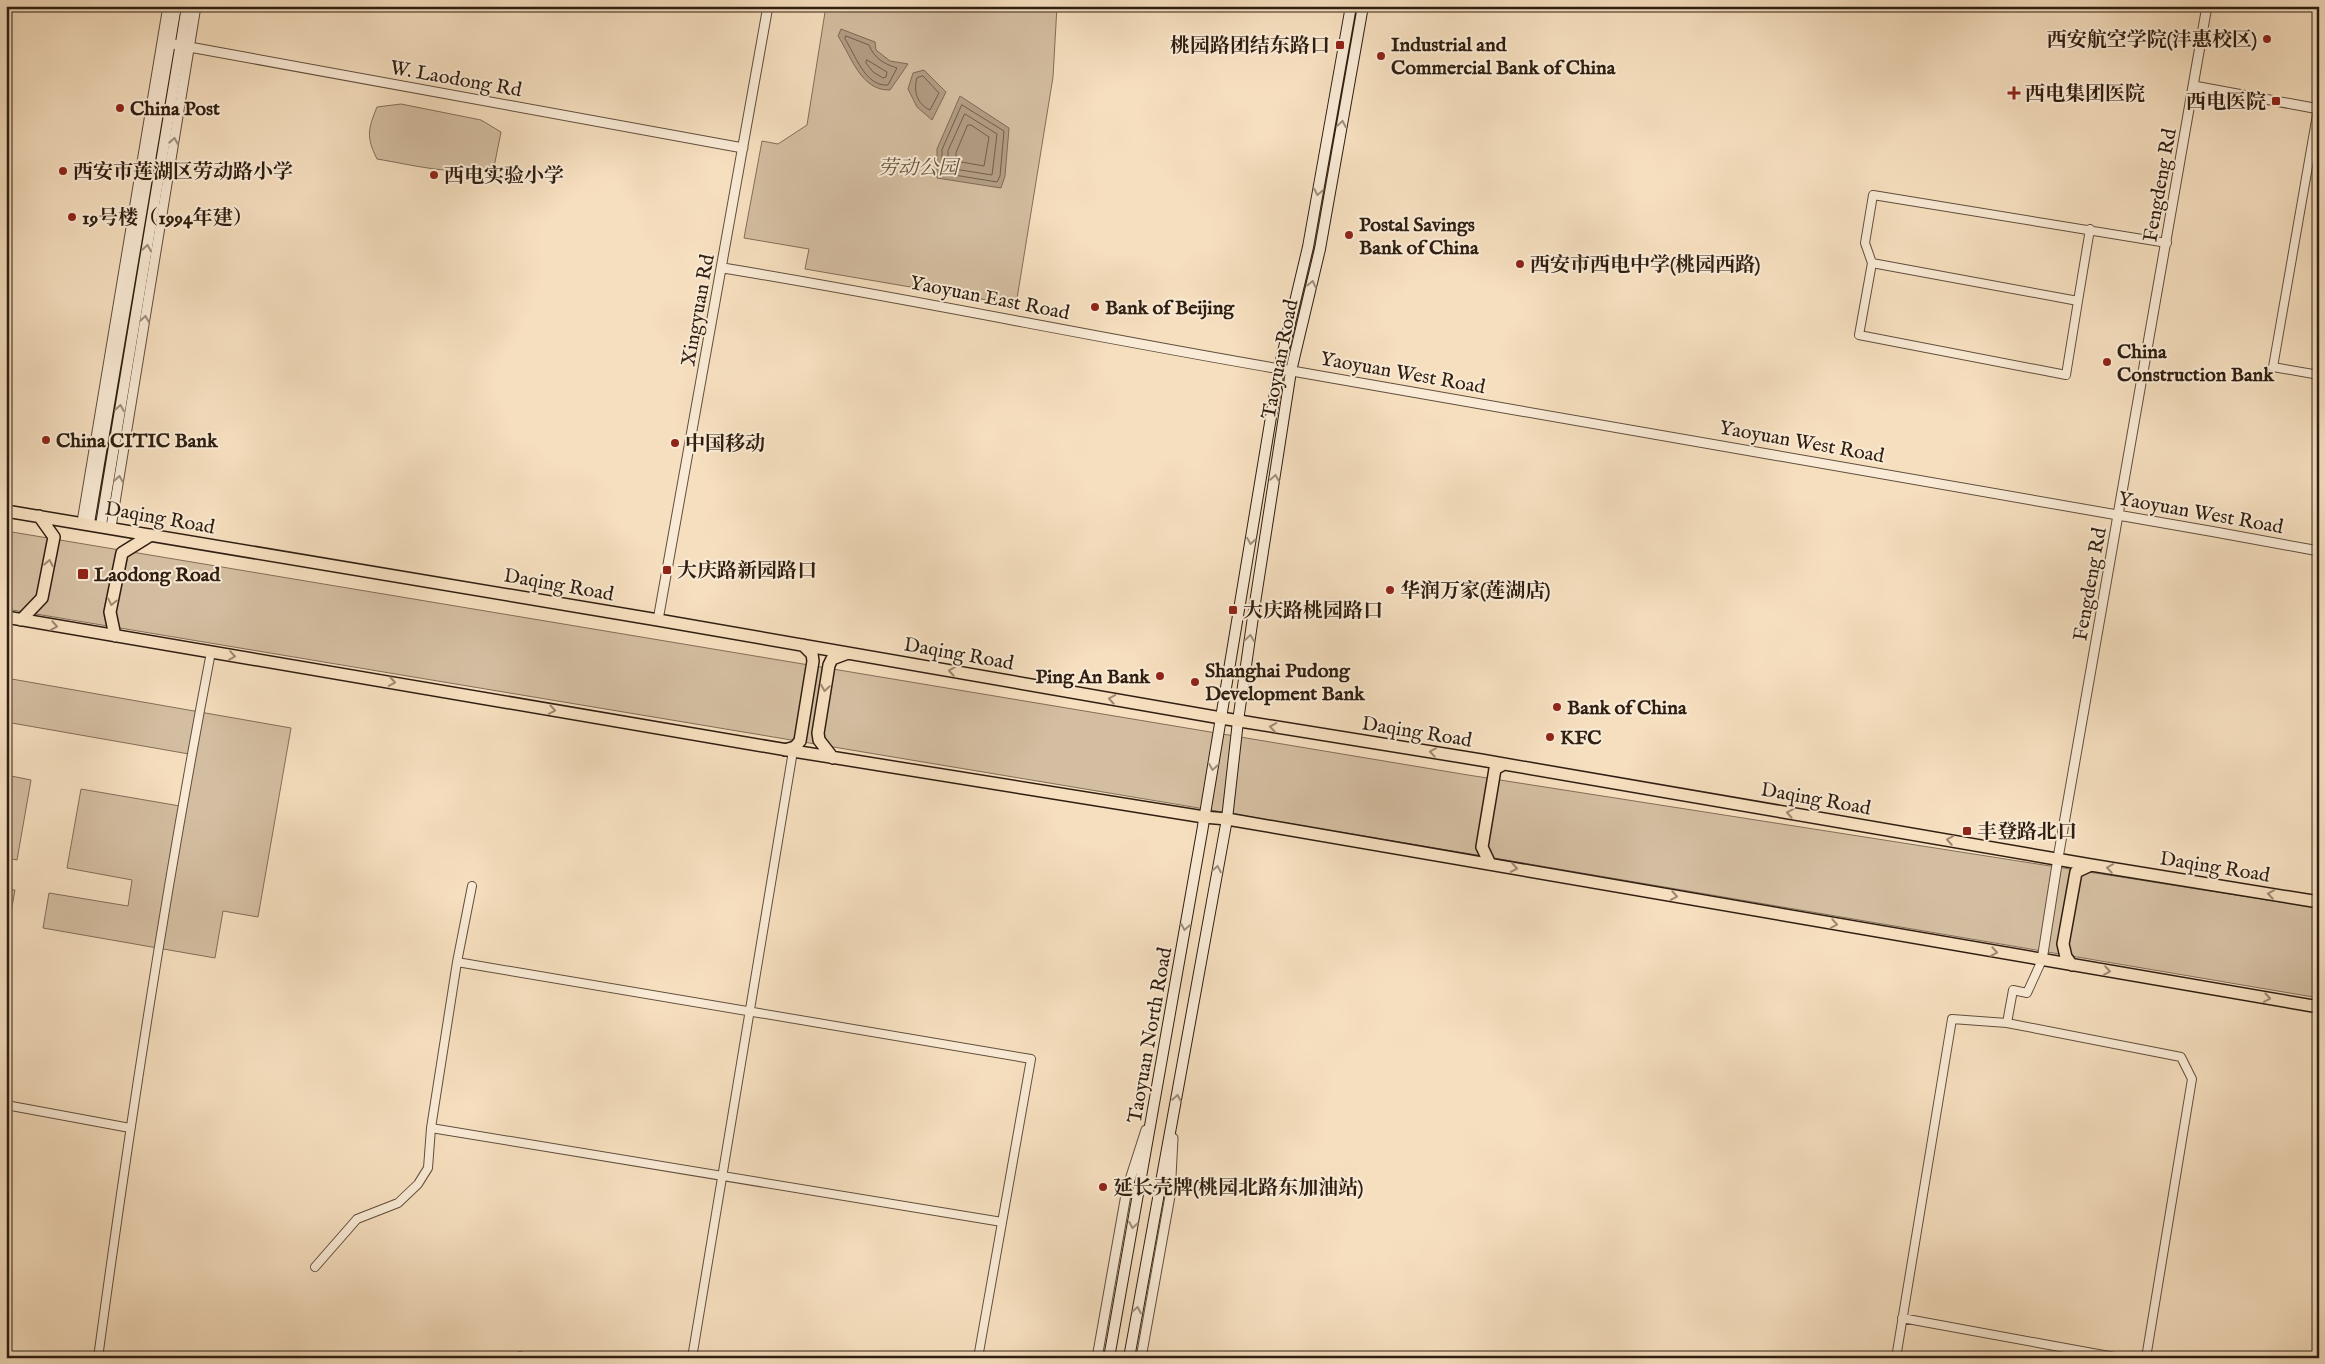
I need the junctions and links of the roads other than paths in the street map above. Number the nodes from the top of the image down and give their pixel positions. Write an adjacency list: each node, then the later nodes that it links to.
1 (168, 6): 9 (street)
2 (176, 6): 9 (main road)
3 (187, 6): 10 (main road)
4 (196, 6): 10 (street)
5 (768, 6): 13 (street, Xingyuan Rd)
6 (1351, 6): 19 (main road, Taoyuan Road, one-way to 19)
7 (1363, 6): 20 (main road, Taoyuan Road, one-way to 7)
8 (2207, 6): 11 (street, Fengdeng Rd)
9 (166, 43): 10 (street, W. Laodong Rd); 25 (main road)
10 (185, 46): 13 (street, W. Laodong Rd); 26 (main road, one-way to 10)
11 (2194, 86): 12 (street); 15 (street, Fengdeng Rd)
12 (2319, 109): 21 (street)
13 (743, 148): 17 (street, Xingyuan Rd)
14 (2090, 229): 15 (street); 16 (street); 18 (street)
15 (2167, 243): 23 (street, Fengdeng Rd)
16 (1872, 264): 18 (street); 18 (street)
17 (722, 268): 19 (street, Yaoyuan East Road); 31 (street, Xingyuan Rd)
18 (2078, 302)
19 (1279, 369): 20 (street, Yaoyuan West Road); 36 (main road, Taoyuan Road, one-way to 36)
20 (1291, 371): 23 (street, Yaoyuan West Road); 37 (main road, Taoyuan Road, one-way to 20)
21 (2319, 375)
22 (6, 511): 24 (main road, Daqing Road)
23 (2119, 514): 28 (street, Yaoyuan West Road); 44 (street, Fengdeng Rd)
24 (39, 516): 25 (main road, Daqing Road); 30 (main road, one-way to 24)
25 (85, 523): 26 (main road, Daqing Road)
26 (106, 526): 27 (main road, Daqing Road)
27 (151, 535): 31 (main road, Daqing Road); 32 (main road, one-way to 32)
28 (2319, 551)
29 (6, 617): 30 (main road)
30 (21, 620): 32 (main road, one-way to 32)
31 (658, 620): 33 (main road, Daqing Road)
32 (115, 636): 34 (main road)
33 (803, 645): 35 (main road, Daqing Road); 38 (main road)
34 (211, 652): 38 (main road, one-way to 38); 59 (street)
35 (849, 653): 36 (main road, Daqing Road, one-way to 35); 39 (main road, one-way to 39)
36 (1221, 718): 37 (main road, Daqing Road); 42 (main road, Taoyuan North Road, one-way to 42)
37 (1238, 721): 40 (main road, Daqing Road, one-way to 37); 43 (main road, Taoyuan North Road)
38 (789, 751): 39 (main road); 54 (street)
39 (833, 758): 42 (main road)
40 (1483, 760): 41 (main road, Daqing Road); 45 (main road)
41 (1504, 764): 44 (main road, Daqing Road, one-way to 41); 46 (main road)
42 (1204, 817): 43 (main road); 56 (main road, Taoyuan North Road, one-way to 56)
43 (1227, 819): 45 (main road); 58 (main road, Taoyuan North Road, one-way to 43)
44 (2060, 859): 47 (main road, Daqing Road); 50 (main road)
45 (1466, 860): 46 (main road)
46 (1490, 864): 50 (main road, one-way to 50)
47 (2091, 865): 49 (main road, Daqing Road, one-way to 47); 52 (main road)
48 (472, 886): 51 (street)
49 (2319, 902)
50 (2044, 961): 52 (main road); 55 (street)
51 (457, 962): 54 (street); 60 (street)
52 (2072, 965): 53 (main road, one-way to 53)
53 (2319, 1007)
54 (750, 1012): 61 (street); 62 (street)
55 (2007, 1023): 64 (street); 74 (street)
56 (1155, 1099): 68 (street); 69 (main road, Taoyuan North Road, one-way to 69)
57 (6, 1105): 59 (street)
58 (1173, 1117): 70 (main road, Taoyuan North Road, one-way to 58); 71 (street)
59 (130, 1128): 65 (street)
60 (431, 1128): 61 (street); 63 (street)
61 (722, 1176): 62 (street); 66 (street)
62 (1002, 1222): 67 (street)
63 (315, 1267)
64 (1902, 1318): 72 (street); 73 (street)
65 (98, 1358)
66 (692, 1358)
67 (978, 1358)
68 (1097, 1358)
69 (1109, 1358)
70 (1129, 1358)
71 (1141, 1358)
72 (1896, 1358)
73 (2120, 1358)
74 (2146, 1358)

